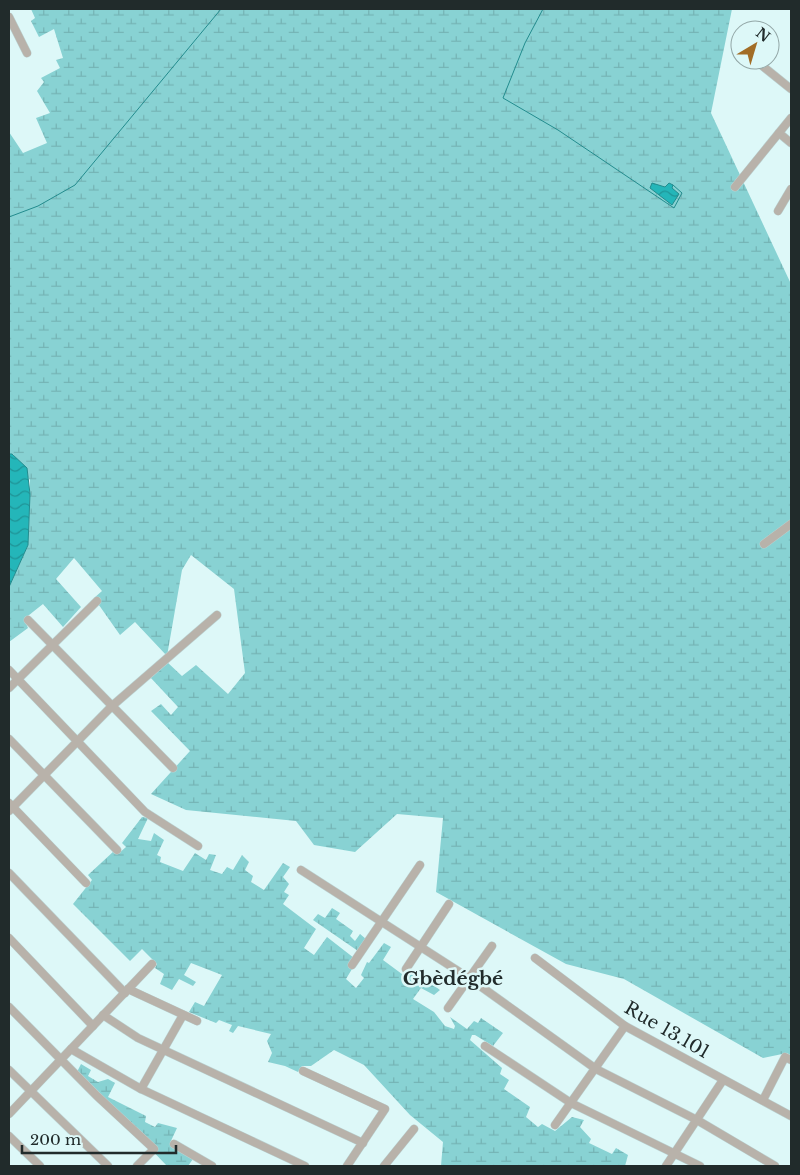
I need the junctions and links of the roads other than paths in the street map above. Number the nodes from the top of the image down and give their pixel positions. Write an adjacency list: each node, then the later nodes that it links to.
1 (9, 17): 2 (street)
2 (27, 53)
3 (768, 70): 4 (street)
4 (791, 88)
5 (791, 118): 6 (street)
6 (778, 132): 7 (street); 8 (street)
7 (791, 143)
8 (735, 187)
9 (791, 189): 10 (street)
10 (778, 211)
11 (791, 524): 12 (street)
12 (764, 544)
13 (96, 601): 16 (street)
14 (217, 615): 20 (street)
15 (28, 620): 16 (street)
16 (52, 645): 18 (street); 20 (street)
17 (9, 670): 18 (street)
18 (17, 679): 19 (street); 22 (street)
19 (9, 688)
20 (112, 706): 22 (street); 23 (street)
21 (9, 739): 24 (street)
22 (77, 741): 24 (street); 26 (street)
23 (173, 768)
24 (44, 775): 25 (street); 27 (street)
25 (10, 807): 31 (street)
26 (198, 846)
27 (118, 850)
28 (420, 865): 33 (street)
29 (301, 870): 33 (street)
30 (9, 873): 42 (street)
31 (86, 883)
32 (449, 904): 36 (street)
33 (382, 921): 36 (street); 39 (street)
34 (9, 938): 48 (street)
35 (492, 946): 41 (street)
36 (420, 948): 40 (street); 41 (street)
37 (535, 958): 49 (street, Rue 13.101)
38 (152, 964): 42 (street)
39 (352, 965)
40 (406, 968)
41 (469, 978): 44 (street); 55 (street)
42 (127, 991): 45 (street); 46 (street)
43 (9, 1007): 53 (street)
44 (448, 1008)
45 (183, 1015): 47 (street); 52 (street)
46 (103, 1016): 48 (street); 52 (street)
47 (197, 1021)
48 (93, 1026): 51 (street)
49 (625, 1026): 55 (street); 58 (street, Rue 13.101)
50 (485, 1046): 62 (street)
51 (71, 1049): 53 (street); 59 (street)
52 (164, 1050): 59 (street); 70 (street)
53 (60, 1060): 60 (street); 76 (street)
54 (791, 1060): 61 (street)
55 (596, 1069): 62 (street); 65 (street)
56 (9, 1070): 60 (street)
57 (303, 1071): 70 (street)
58 (723, 1080): 61 (street, Rue 13.101); 65 (street)
59 (141, 1089): 72 (street)
60 (30, 1091): 63 (street); 75 (street)
61 (763, 1100): 64 (street, Rue 13.101)
62 (571, 1103): 66 (street); 71 (street)
63 (9, 1114)
64 (791, 1116)
65 (697, 1120): 71 (street); 83 (street)
66 (555, 1125)
67 (414, 1130): 73 (street)
68 (9, 1136): 74 (street)
69 (174, 1144): 77 (street)
70 (362, 1144): 79 (street)
71 (674, 1153): 81 (street); 82 (street)
72 (294, 1164): 78 (street)
73 (386, 1164): 80 (street)
74 (40, 1166)
75 (108, 1166)
76 (137, 1166)
77 (212, 1166)
78 (304, 1166)
79 (347, 1166)
80 (396, 1166)
81 (666, 1166)
82 (700, 1166)
83 (775, 1166)

